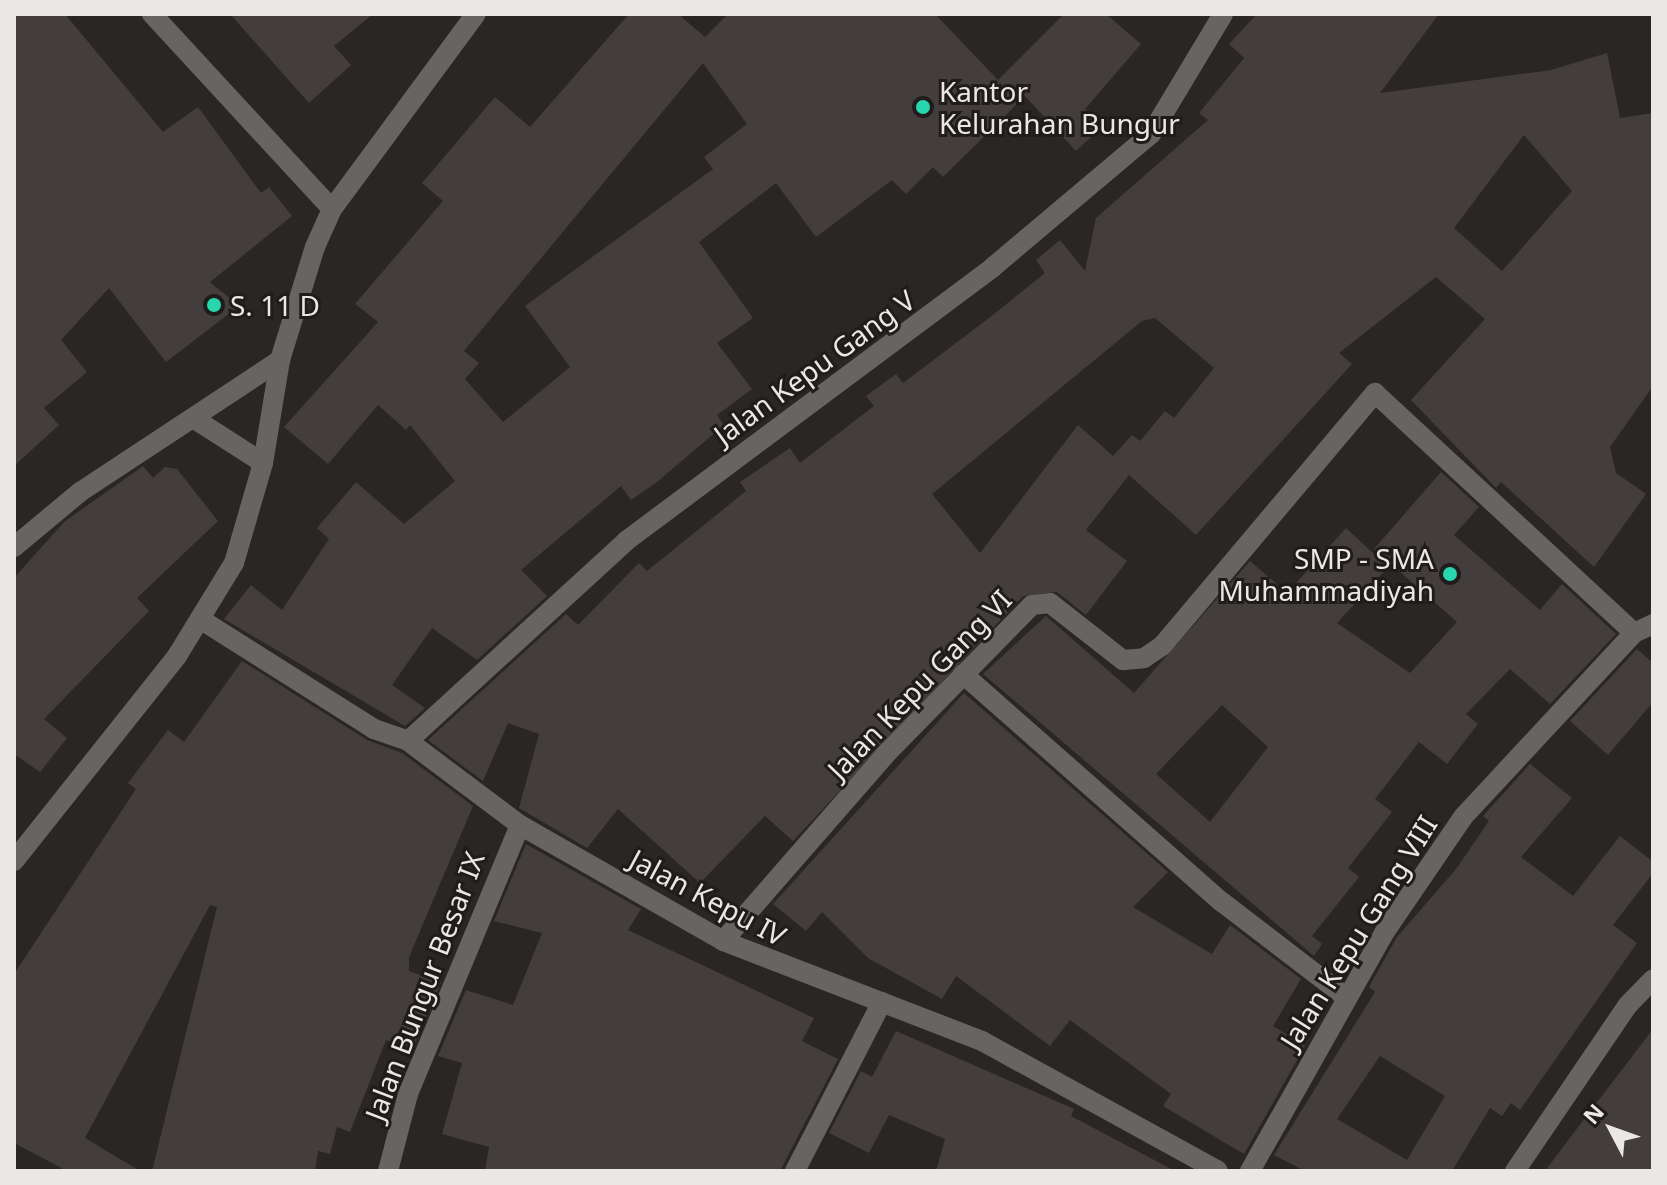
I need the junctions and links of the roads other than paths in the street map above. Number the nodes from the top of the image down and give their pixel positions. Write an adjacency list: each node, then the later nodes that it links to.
1 (152, 14): 4 (street)
2 (476, 14): 4 (street)
3 (1223, 14): 12 (street, Jalan Kepu Gang V)
4 (332, 209): 5 (street)
5 (280, 360): 6 (street); 7 (street)
6 (193, 418): 7 (street); 8 (street)
7 (263, 463): 9 (street)
8 (14, 547)
9 (200, 619): 12 (street, Jalan Kepu IV); 14 (street)
10 (1644, 628): 11 (street, Jalan Kepu Gang VI); 17 (street, Jalan Kepu Gang VIII)
11 (963, 674): 15 (street, Jalan Kepu Gang VI); 17 (street)
12 (408, 741): 13 (street, Jalan Kepu IV)
13 (520, 825): 15 (street, Jalan Kepu IV); 19 (street, Jalan Bungur Besar IX)
14 (14, 861)
15 (723, 941): 18 (street, Jalan Kepu IV)
16 (1653, 979): 23 (street)
17 (1347, 998): 22 (street, Jalan Kepu Gang VIII)
18 (882, 1002): 20 (street); 21 (street, Jalan Kepu IV)
19 (388, 1171)
20 (795, 1171)
21 (1218, 1171)
22 (1250, 1171)
23 (1515, 1171)

